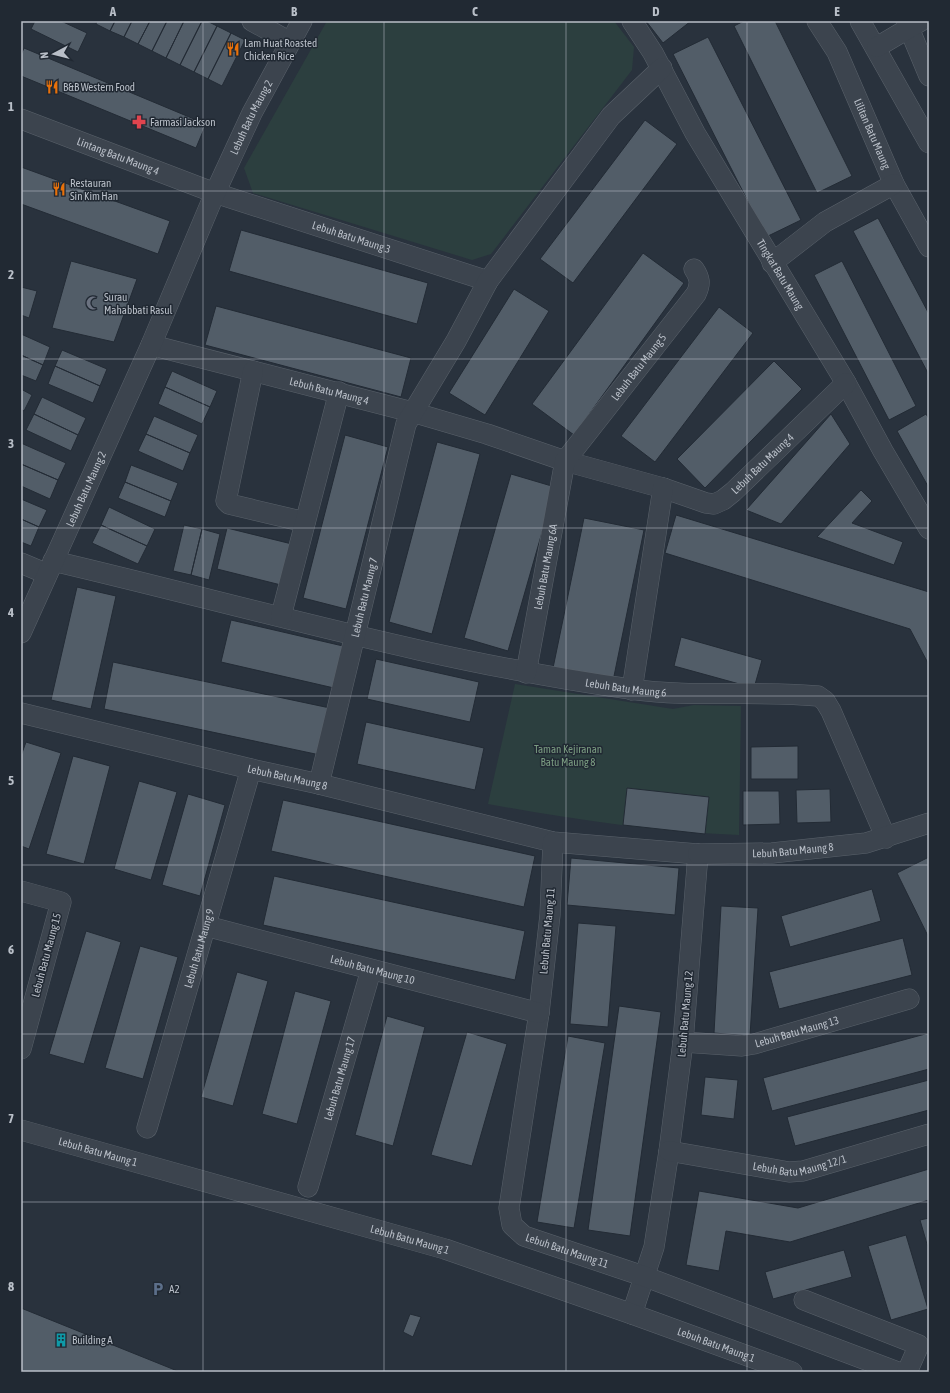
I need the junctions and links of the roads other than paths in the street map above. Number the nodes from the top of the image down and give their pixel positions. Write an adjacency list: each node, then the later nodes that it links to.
1 (252, 21): 7 (street)
2 (302, 21): 7 (street, Lebuh Batu Maung 2)
3 (632, 21): 9 (street, Tingkat Batu Maung)
4 (817, 21): 13 (street, Lilitan Batu Maung)
5 (860, 21): 8 (street)
6 (912, 24): 8 (street); 10 (street)
7 (290, 42): 14 (street, Lebuh Batu Maung 2)
8 (876, 47): 12 (street)
9 (662, 68): 16 (street, Tingkat Batu Maung); 18 (street)
10 (929, 76)
11 (21, 119): 14 (street, Lintang Batu Maung 4)
12 (929, 143)
13 (894, 184): 15 (street, Lilitan Batu Maung); 16 (street)
14 (215, 192): 18 (street, Lebuh Batu Maung 3); 19 (street)
15 (929, 247)
16 (772, 263): 21 (street, Tingkat Batu Maung)
17 (694, 269): 24 (street, Lebuh Batu Maung 5)
18 (488, 281): 23 (street)
19 (151, 345): 20 (street, Lebuh Batu Maung 4); 29 (street, Lebuh Batu Maung 2)
20 (253, 371): 22 (street, Lebuh Batu Maung 4); 26 (street)
21 (846, 383): 25 (street, Lebuh Batu Maung 4); 27 (street, Tingkat Batu Maung)
22 (339, 392): 23 (street, Lebuh Batu Maung 4); 26 (street)
23 (412, 412): 24 (street, Lebuh Batu Maung 4); 32 (street, Lebuh Batu Maung 7)
24 (565, 461): 25 (street, Lebuh Batu Maung 4); 33 (street, Lebuh Batu Maung 6A)
25 (663, 488): 34 (street)
26 (305, 522): 30 (street)
27 (929, 529)
28 (21, 563): 29 (street, Lebuh Batu Maung 6)
29 (50, 567): 30 (street, Lebuh Batu Maung 6); 31 (street, Lebuh Batu Maung 2)
30 (282, 616): 32 (street, Lebuh Batu Maung 6)
31 (21, 633)
32 (355, 634): 33 (street, Lebuh Batu Maung 6); 37 (street, Lebuh Batu Maung 7)
33 (526, 673): 34 (street, Lebuh Batu Maung 6)
34 (632, 690): 39 (street, Lebuh Batu Maung 6)
35 (21, 713): 36 (street, Lebuh Batu Maung 8)
36 (251, 769): 37 (street, Lebuh Batu Maung 8); 43 (street, Lebuh Batu Maung 9)
37 (319, 784): 40 (street, Lebuh Batu Maung 8)
38 (929, 824): 39 (street)
39 (886, 838): 41 (street, Lebuh Batu Maung 8)
40 (553, 842): 41 (street); 46 (street, Lebuh Batu Maung 11)
41 (698, 854): 47 (street, Lebuh Batu Maung 12)
42 (21, 891): 48 (street, Lebuh Batu Maung 15)
43 (206, 926): 44 (street, Lebuh Batu Maung 10); 49 (street, Lebuh Batu Maung 9)
44 (371, 970): 46 (street, Lebuh Batu Maung 10); 53 (street, Lebuh Batu Maung 17)
45 (909, 999): 47 (street, Lebuh Batu Maung 13)
46 (539, 1013): 54 (street, Lebuh Batu Maung 11)
47 (683, 1042): 52 (street, Lebuh Batu Maung 12)
48 (21, 1049)
49 (148, 1128)
50 (21, 1130): 56 (street, Lebuh Batu Maung 1)
51 (929, 1134): 52 (street, Lebuh Batu Maung 12/1)
52 (669, 1151): 54 (street, Lebuh Batu Maung 12)
53 (308, 1187)
54 (646, 1277): 56 (street, Lebuh Batu Maung 12); 59 (street, Lebuh Batu Maung 11)
55 (804, 1300): 57 (street)
56 (632, 1314): 58 (street, Lebuh Batu Maung 1)
57 (924, 1342): 60 (street)
58 (792, 1372)
59 (898, 1372)
60 (907, 1372)

